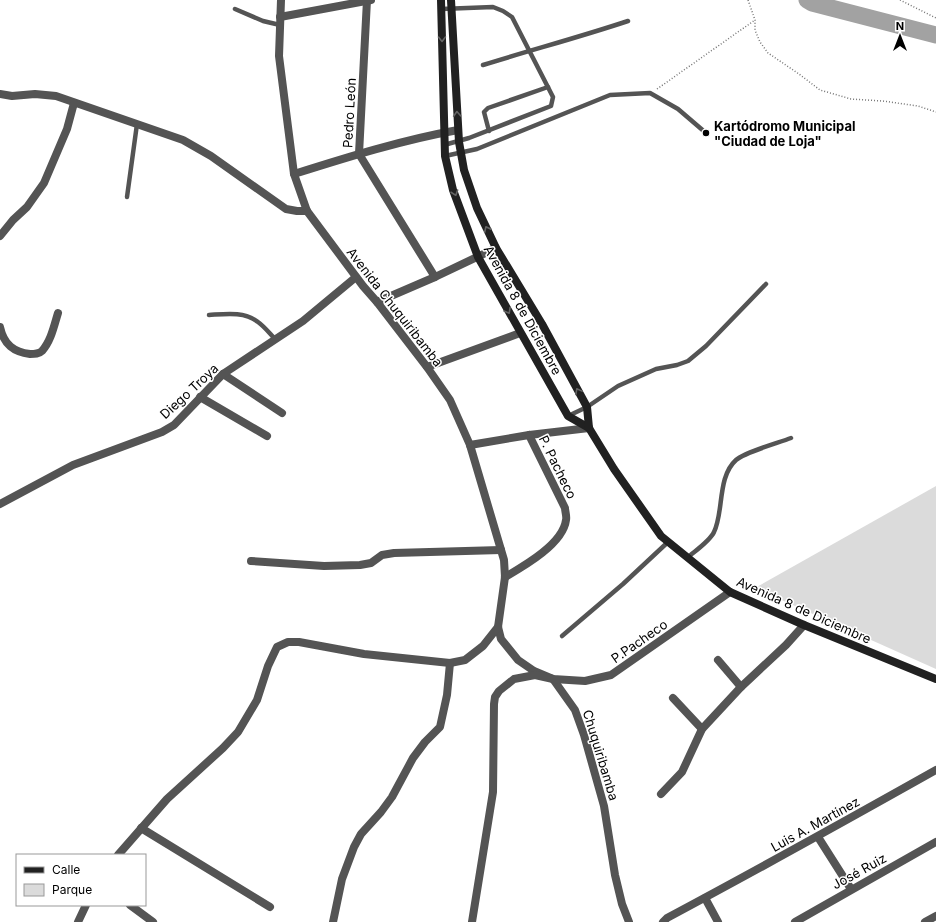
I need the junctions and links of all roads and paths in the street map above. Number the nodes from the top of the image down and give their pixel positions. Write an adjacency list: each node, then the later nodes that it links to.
1 (281, 0): 12 (street, Avenida Chuquiribamba)
2 (369, 0): 12 (street); 29 (street, Pedro León)
3 (441, 0): 8 (main road, Avenida 8 de Diciembre)
4 (451, 0): 9 (main road, Avenida 8 de Diciembre)
5 (748, 0): 11 (path)
6 (900, 0): 10 (path)
7 (235, 9): 12 (lane)
8 (441, 9): 9 (lane); 24 (main road, Avenida 8 de Diciembre, one-way to 24)
9 (451, 9): 14 (lane); 22 (main road, Avenida 8 de Diciembre, one-way to 9)
10 (936, 18)
11 (755, 20): 17 (path); 20 (path)
12 (280, 21): 31 (street, Avenida Chuquiribamba)
13 (628, 21): 14 (lane)
14 (529, 51): 15 (lane); 16 (lane)
15 (483, 65)
16 (548, 87): 23 (lane); 23 (lane)
17 (650, 93): 25 (lane); 28 (lane)
18 (0, 94): 19 (street)
19 (74, 103): 21 (street); 34 (street)
20 (936, 112)
21 (137, 124): 32 (lane); 33 (street)
22 (458, 130): 24 (street); 26 (main road, Avenida 8 de Diciembre)
23 (489, 131): 26 (lane)
24 (444, 132): 27 (main road, Avenida 8 de Diciembre); 29 (street)
25 (706, 133)
26 (459, 142): 27 (lane); 28 (main road, Avenida 8 de Diciembre)
27 (444, 145): 30 (main road, Avenida 8 de Diciembre)
28 (461, 153): 30 (lane); 35 (main road, Avenida 8 de Diciembre, one-way to 28)
29 (359, 154): 31 (street); 38 (street, Pedro León)
30 (445, 156): 36 (main road, Avenida 8 de Diciembre, one-way to 36)
31 (294, 174): 33 (street, Avenida Chuquiribamba)
32 (127, 197)
33 (307, 211): 37 (street, Avenida Chuquiribamba)
34 (0, 236)
35 (496, 248): 36 (street); 49 (main road, Avenida 8 de Diciembre, one-way to 35)
36 (478, 257): 38 (street); 44 (main road, Avenida 8 de Diciembre, one-way to 44)
37 (356, 277): 40 (street, Avenida Chuquiribamba); 45 (street, Diego Troya)
38 (435, 278): 40 (street)
39 (766, 284): 49 (lane)
40 (377, 302): 46 (street, Avenida Chuquiribamba)
41 (58, 313): 43 (street)
42 (209, 315): 45 (lane)
43 (0, 327)
44 (520, 333): 46 (street); 51 (main road, Avenida 8 de Diciembre)
45 (276, 340): 47 (street, Diego Troya)
46 (427, 367): 56 (street, Avenida Chuquiribamba)
47 (223, 374): 48 (street, Diego Troya); 50 (street)
48 (200, 397): 54 (street); 57 (street, Diego Troya)
49 (587, 408): 51 (lane); 52 (main road, Avenida 8 de Diciembre)
50 (282, 413)
51 (568, 416): 52 (main road, Avenida 8 de Diciembre)
52 (589, 428): 53 (street); 58 (main road, Avenida 8 de Diciembre)
53 (529, 435): 56 (street); 62 (street, P. Pacheco)
54 (267, 436)
55 (791, 438): 60 (lane)
56 (470, 445): 59 (street, Avenida Chuquiribamba)
57 (0, 504)
58 (668, 542): 60 (main road, Avenida 8 de Diciembre); 66 (lane)
59 (501, 550): 61 (street); 62 (street, Avenida Chuquiribamba)
60 (687, 558): 63 (main road, Avenida 8 de Diciembre)
61 (251, 561)
62 (505, 577): 65 (street, Avenida Chuquiribamba)
63 (730, 592): 64 (main road, Avenida 8 de Diciembre); 69 (street, P.Pacheco)
64 (804, 625): 70 (main road, Avenida 8 de Diciembre); 71 (street)
65 (498, 627): 68 (street); 69 (street)
66 (562, 636)
67 (718, 660): 71 (street)
68 (450, 663): 76 (street); 88 (street)
69 (553, 679): 89 (street); 90 (street, Chuquiribamba)
70 (936, 679)
71 (741, 687): 73 (street)
72 (673, 698): 73 (street)
73 (702, 729): 75 (street)
74 (936, 770): 77 (street, Luis A. Martinez)
75 (661, 794)
76 (141, 828): 79 (street); 84 (street)
77 (818, 837): 80 (street); 81 (street, Luis A. Martinez)
78 (936, 842): 80 (street, José Ruiz)
79 (119, 854)
80 (852, 889): 93 (street, José Ruiz)
81 (705, 898): 91 (street, Luis A. Martinez); 92 (street)
82 (86, 906): 86 (street)
83 (131, 906): 87 (street)
84 (270, 907)
85 (936, 916): 94 (street)
86 (78, 922)
87 (153, 922)
88 (333, 922)
89 (472, 922)
90 (629, 922)
91 (664, 922)
92 (718, 922)
93 (795, 922)
94 (925, 922)

